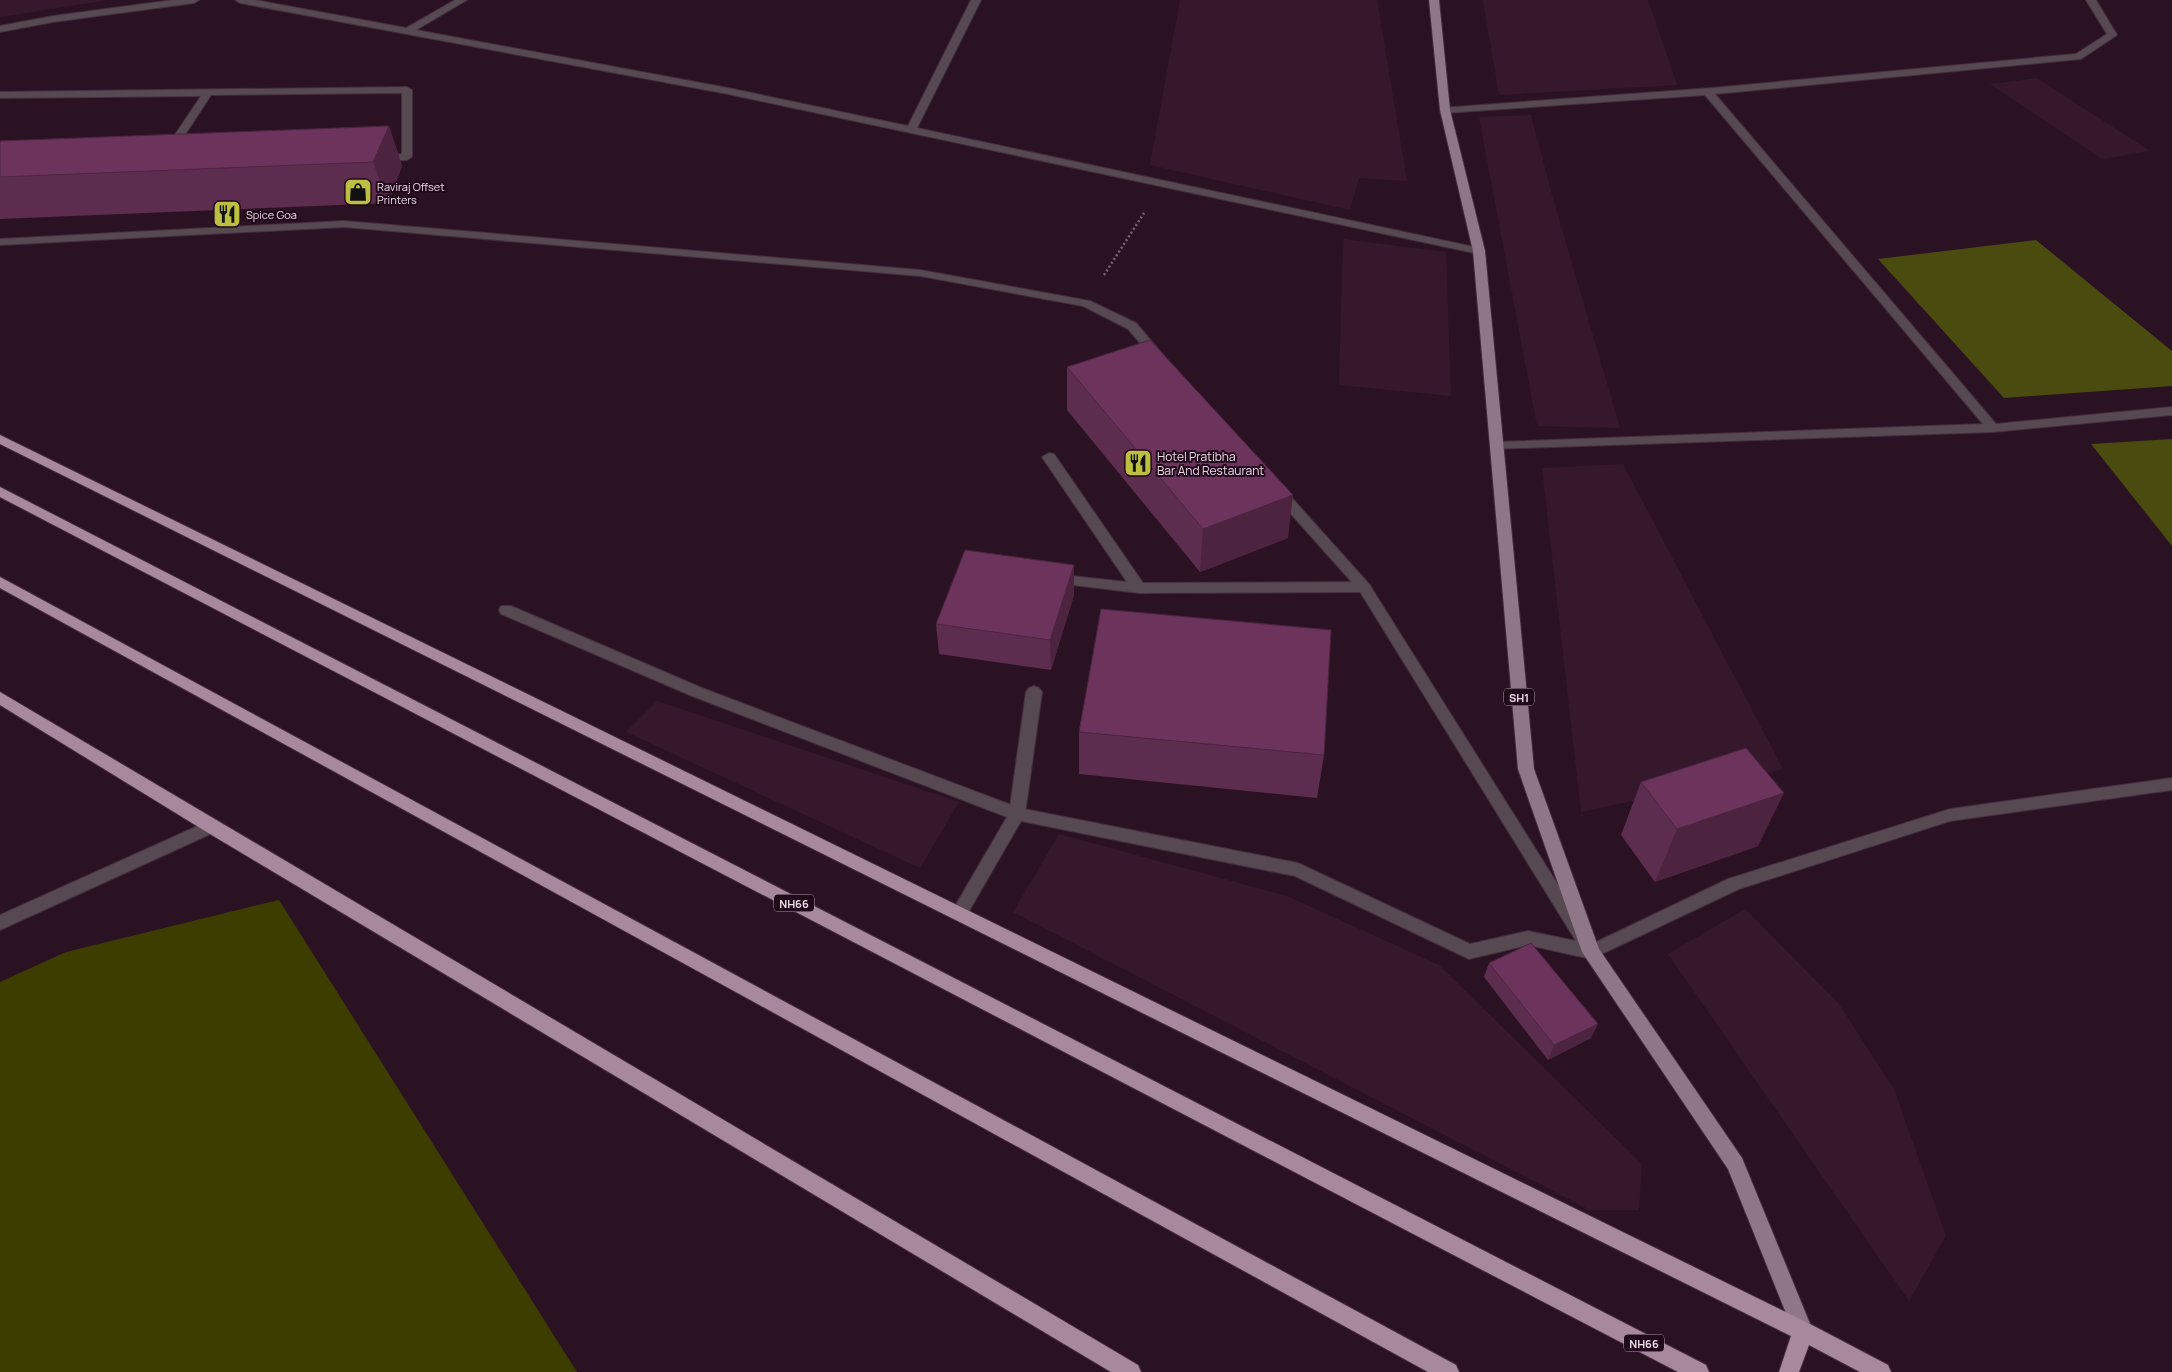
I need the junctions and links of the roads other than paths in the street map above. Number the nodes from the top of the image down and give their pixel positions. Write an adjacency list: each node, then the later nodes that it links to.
1 (194, 0): 7 (street)
2 (240, 0): 8 (street)
3 (462, 0): 8 (street)
4 (976, 0): 13 (street)
5 (1434, 0): 12 (main road, SH1)
6 (2091, 0): 10 (street)
7 (0, 29)
8 (409, 30): 13 (street)
9 (208, 92): 11 (street); 14 (street); 15 (street)
10 (1708, 92): 12 (street); 20 (street)
11 (0, 95)
12 (1445, 110): 17 (main road, SH1)
13 (911, 130): 17 (street)
14 (367, 158)
15 (162, 162)
16 (0, 242): 18 (street)
17 (1478, 251): 22 (main road, SH1)
18 (1165, 364)
19 (2172, 411): 20 (street)
20 (1994, 428): 22 (street)
21 (0, 439): 36 (highway)
22 (1496, 446): 38 (main road, SH1)
23 (1049, 456): 29 (street)
24 (1271, 483): 28 (street)
25 (0, 491): 42 (highway, NH66)
26 (1034, 577): 29 (street)
27 (0, 582): 41 (highway)
28 (1364, 587): 29 (street); 38 (street)
29 (1139, 588)
30 (506, 610): 34 (street)
31 (1034, 692): 34 (street)
32 (0, 698): 35 (highway)
33 (2172, 784): 38 (street)
34 (1017, 814): 36 (street); 38 (street)
35 (211, 826): 37 (street); 40 (highway)
36 (959, 913): 39 (highway)
37 (0, 923)
38 (1591, 952): 39 (main road, SH1)
39 (1803, 1331): 43 (highway); 44 (highway)
40 (1132, 1372)
41 (1449, 1372)
42 (1699, 1372)
43 (1789, 1372)
44 (1881, 1372)

